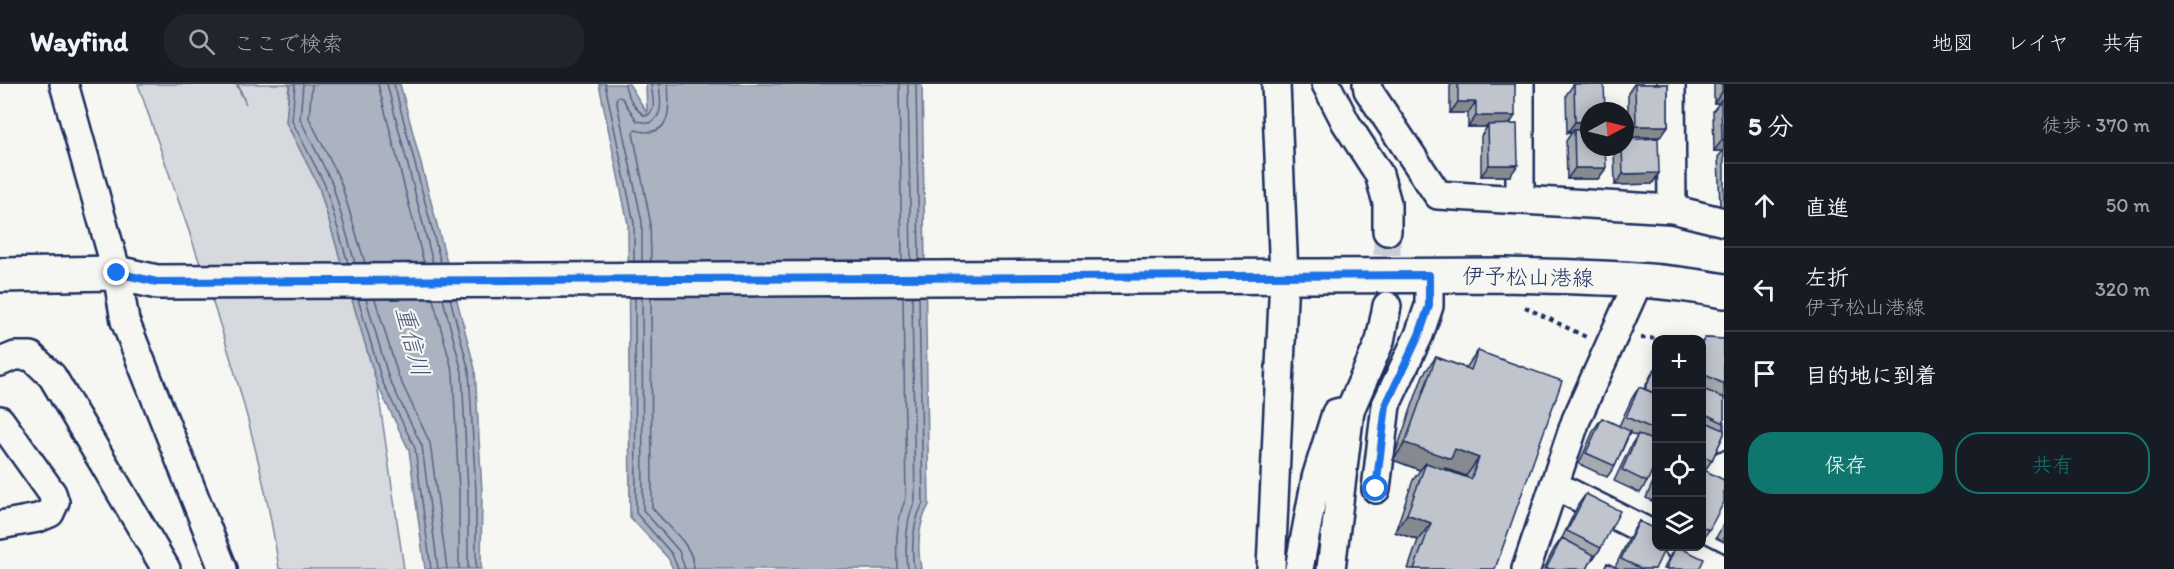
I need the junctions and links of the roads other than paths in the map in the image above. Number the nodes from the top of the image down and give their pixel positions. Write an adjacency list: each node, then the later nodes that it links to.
1 (64, 84): 11 (street)
2 (1276, 84): 14 (street)
3 (1326, 84): 10 (street)
4 (1367, 84): 7 (street)
5 (1520, 84): 7 (street)
6 (1671, 84): 8 (street)
7 (1520, 200): 8 (street)
8 (1672, 209): 9 (street)
9 (1724, 222)
10 (1387, 231)
11 (117, 273): 12 (main road, 伊予松山港線); 14 (main road, 伊予松山港線); 28 (street)
12 (0, 275)
13 (1429, 275): 14 (main road, 伊予松山港線); 15 (main road, 伊予松山港線); 22 (street)
14 (1274, 276): 29 (street)
15 (1639, 280): 16 (main road, 伊予松山港線); 21 (street)
16 (1724, 291)
17 (1387, 306): 19 (street)
18 (0, 362): 27 (street)
19 (1350, 410): 30 (street); 31 (street)
20 (0, 420): 23 (street)
21 (1554, 485): 24 (street); 32 (street)
22 (1376, 489)
23 (0, 525)
24 (1652, 534)
25 (1687, 551): 26 (street)
26 (1715, 567)
27 (166, 569)
28 (223, 569)
29 (1271, 569)
30 (1299, 569)
31 (1331, 569)
32 (1526, 569)

